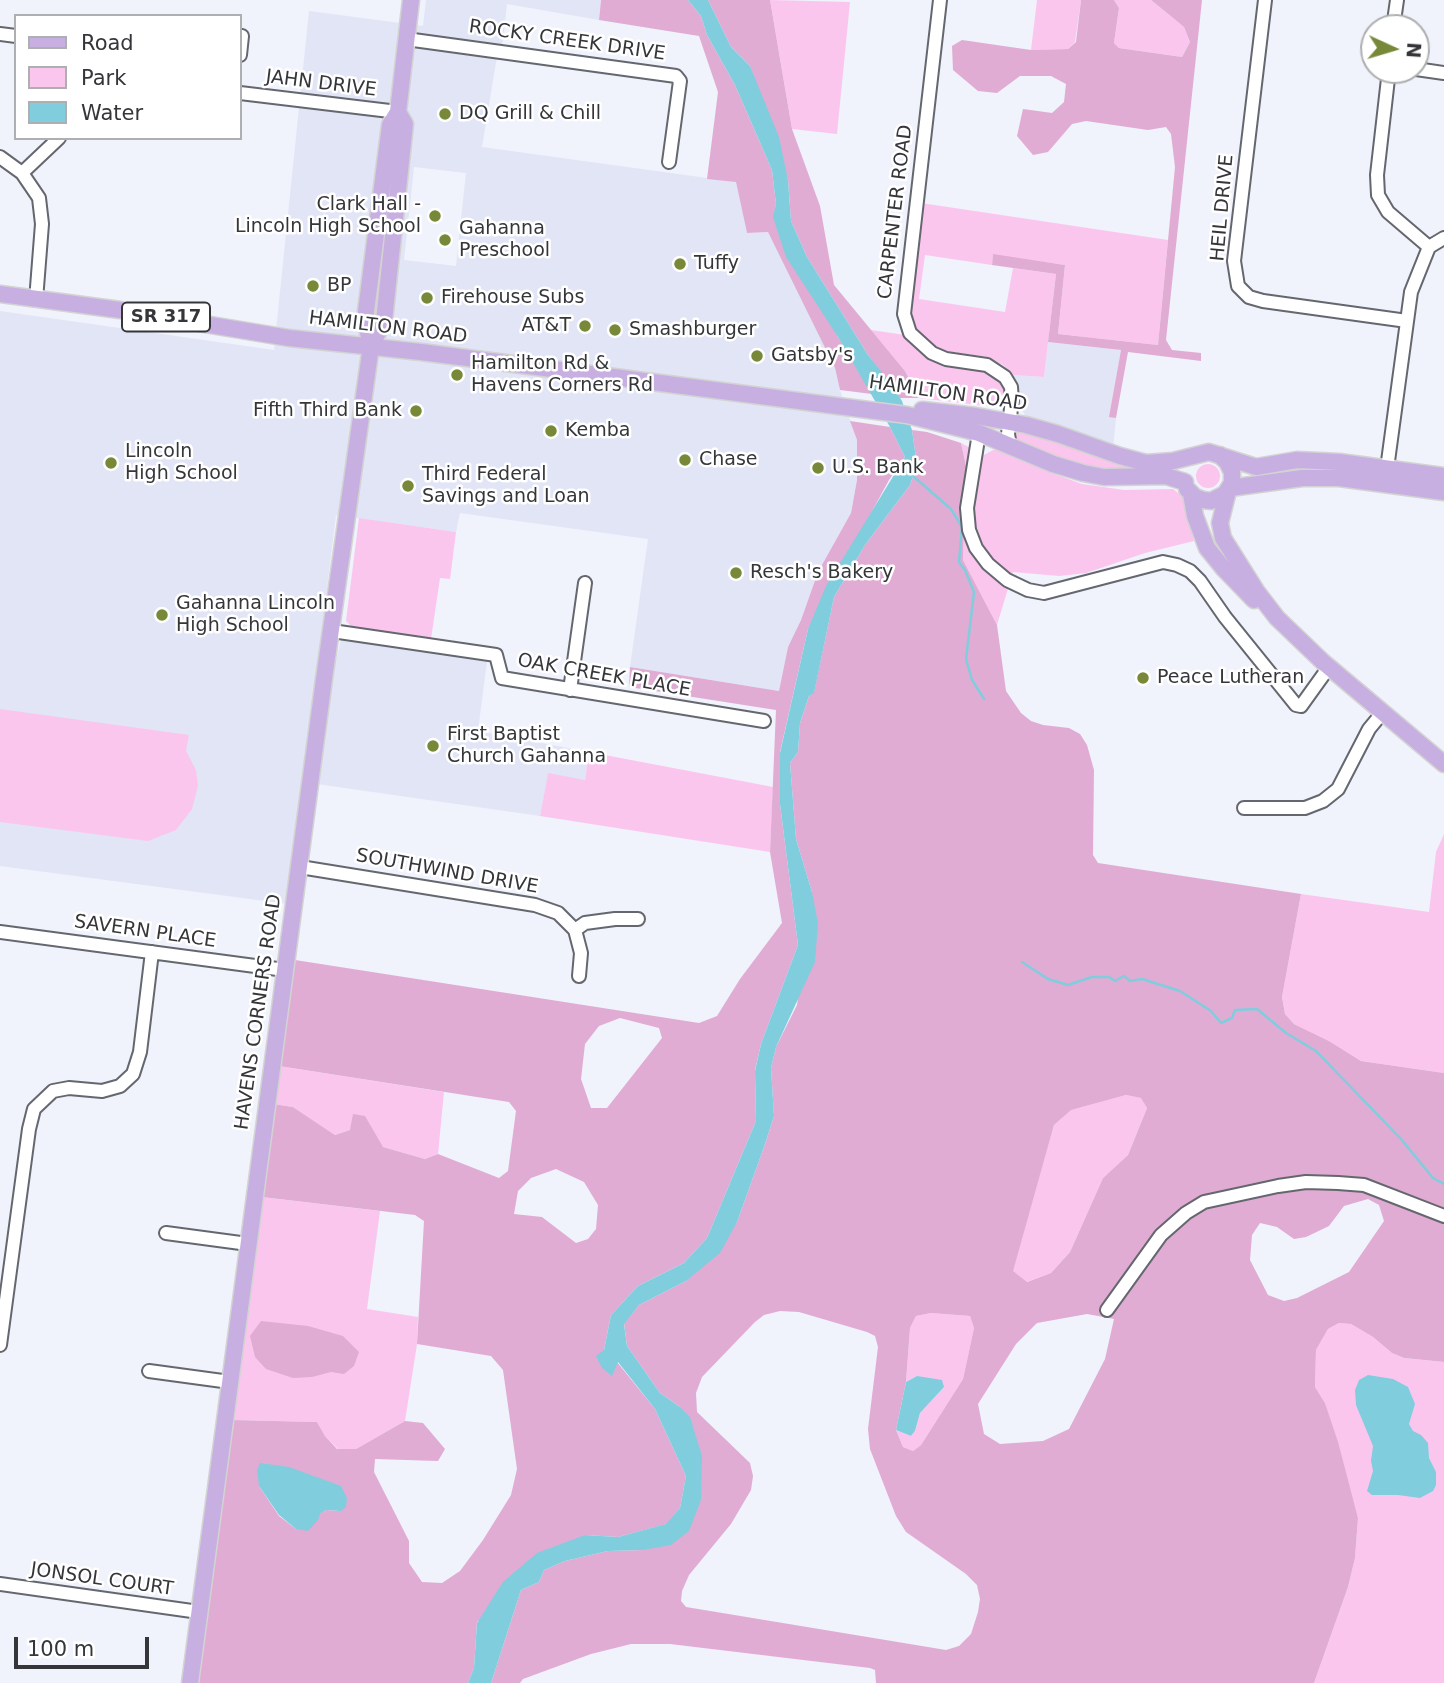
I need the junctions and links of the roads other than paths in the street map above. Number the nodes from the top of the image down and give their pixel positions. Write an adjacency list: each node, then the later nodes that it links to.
1 (411, 0): 4 (main road, HAVENS CORNERS ROAD)
2 (940, 0): 19 (street, CARPENTER ROAD)
3 (1265, 0): 16 (street, HEIL DRIVE)
4 (407, 39): 7 (main road, HAVENS CORNERS ROAD); 10 (street, ROCKY CREEK DRIVE)
5 (1387, 84): 13 (street)
6 (242, 93): 7 (street, JAHN DRIVE)
7 (398, 112): 17 (main road, HAVENS CORNERS ROAD)
8 (57, 140): 11 (street)
9 (0, 157): 11 (street)
10 (669, 162)
11 (22, 173): 15 (street)
12 (1444, 238): 13 (street)
13 (1429, 247): 16 (street)
14 (0, 294): 15 (main road, HAMILTON ROAD / SR 317)
15 (36, 299): 17 (main road, HAMILTON ROAD / SR 317)
16 (1408, 321): 24 (street)
17 (371, 346): 18 (main road, HAMILTON ROAD); 32 (main road, HAVENS CORNERS ROAD)
18 (936, 416): 19 (main road, HAMILTON ROAD); 20 (main road, HAMILTON ROAD)
19 (1010, 422): 21 (street, CARPENTER ROAD); 22 (main road, HAMILTON ROAD)
20 (979, 433): 21 (main road, HAMILTON ROAD); 33 (street)
21 (1015, 448): 27 (main road, HAMILTON ROAD)
22 (1196, 456): 23 (main road); 27 (main road)
23 (1229, 462): 24 (main road); 29 (main road)
24 (1387, 468): 25 (main road); 26 (street)
25 (1444, 476)
26 (1385, 485): 28 (main road); 29 (main road)
27 (1188, 489): 29 (main road); 31 (main road)
28 (1444, 492)
29 (1225, 493): 31 (main road)
30 (585, 583): 34 (street)
31 (1277, 618): 33 (main road)
32 (332, 631): 34 (street, OAK CREEK PLACE); 39 (main road, HAVENS CORNERS ROAD)
33 (1329, 667): 35 (main road)
34 (570, 690): 36 (street, OAK CREEK PLACE)
35 (1383, 712): 37 (main road); 38 (street)
36 (764, 721)
37 (1444, 764)
38 (1244, 808)
39 (300, 867): 41 (street, SOUTHWIND DRIVE); 44 (main road, HAVENS CORNERS ROAD)
40 (638, 919): 41 (street)
41 (575, 930): 45 (street)
42 (0, 932): 43 (street, SAVERN PLACE)
43 (152, 952): 44 (street, SAVERN PLACE); 50 (street)
44 (285, 971): 48 (main road, HAVENS CORNERS ROAD)
45 (579, 976)
46 (1444, 1216): 49 (street)
47 (166, 1233): 48 (street)
48 (248, 1244): 52 (main road, HAVENS CORNERS ROAD)
49 (1107, 1310)
50 (0, 1345)
51 (149, 1371): 52 (street)
52 (230, 1382): 54 (main road, HAVENS CORNERS ROAD)
53 (0, 1584): 54 (street, JONSOL COURT)
54 (199, 1612): 55 (main road, HAVENS CORNERS ROAD)
55 (190, 1683)

